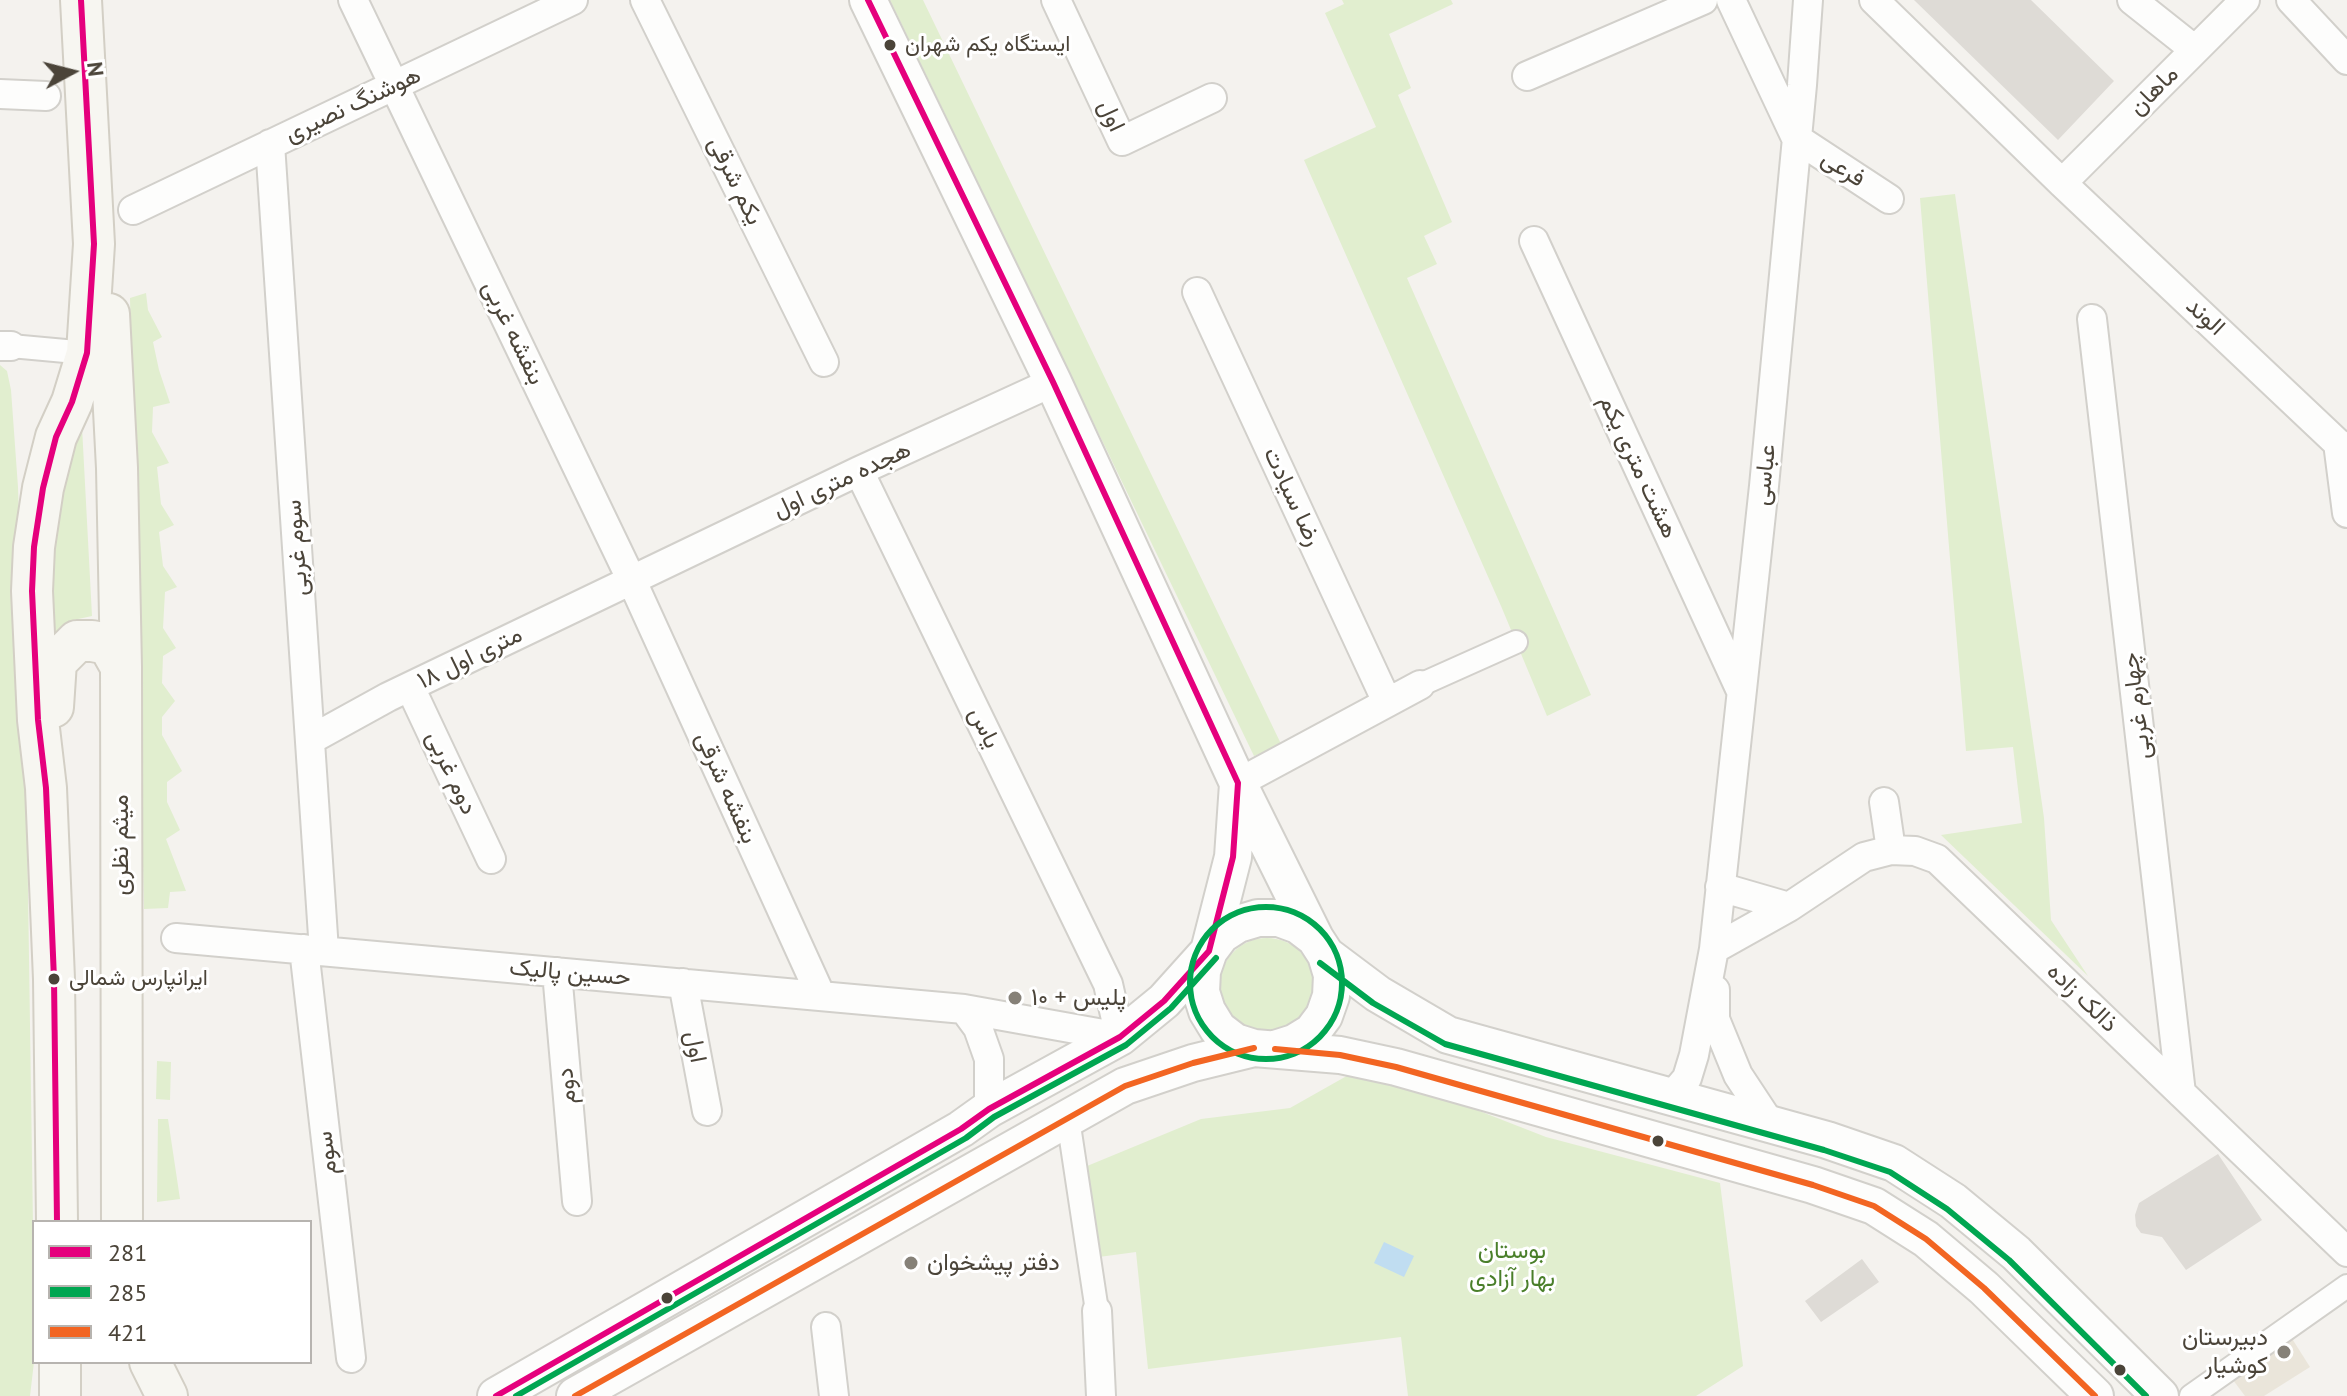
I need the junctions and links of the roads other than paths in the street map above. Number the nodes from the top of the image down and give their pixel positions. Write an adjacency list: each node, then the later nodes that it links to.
1 (81, 0): 31 (main road)
2 (91, 0): 39 (main road, میثم نظری)
3 (353, 0): 18 (street)
4 (573, 0): 18 (street, هوشنگ نصیری)
5 (645, 0): 32 (street, یکم شرقی)
6 (868, 0): 33 (street)
7 (1056, 0): 21 (street, اول)
8 (1703, 0): 17 (street)
9 (1731, 0): 22 (street)
10 (1808, 0): 22 (street, عباسی)
11 (1874, 0): 24 (street, الوند)
12 (2132, 0): 15 (street)
13 (2245, 0): 15 (street, ماهان)
14 (2291, 0): 16 (street)
15 (2195, 50): 24 (street, ماهان)
16 (2347, 60)
17 (1527, 76)
18 (394, 85): 23 (street, هوشنگ نصیری); 37 (street, بنفشه غربی)
19 (0, 94): 20 (street)
20 (46, 96)
21 (1212, 98)
22 (1796, 138): 25 (street, فرعی); 42 (street, عباسی)
23 (270, 144): 26 (street, هوشنگ نصیری); 44 (street, سوم غربی)
24 (2062, 183): 34 (street, الوند)
25 (1889, 199)
26 (133, 210)
27 (1534, 241): 42 (street, هشت متری یکم)
28 (1197, 292): 43 (street, رضا سیادت)
29 (2092, 319): 63 (street, چهارم غربی)
30 (6, 346): 31 (street)
31 (87, 353): 46 (main road)
32 (824, 362)
33 (1053, 382): 35 (street, هجده متری اول); 45 (street)
34 (2342, 447): 36 (street)
35 (859, 471): 37 (street, هجده متری اول); 61 (street, یاس)
36 (2347, 513)
37 (632, 581): 41 (street, ۱۸ متری اول); 59 (street, بنفشه شرقی)
38 (1516, 642): 40 (street)
39 (121, 667): 46 (main road); 71 (main road, میثم نظری)
40 (1420, 685): 43 (street)
41 (410, 687): 44 (street, ۱۸ متری اول); 49 (street, دوم غربی)
42 (1742, 694): 50 (street, عباسی)
43 (1387, 702): 45 (street)
44 (310, 740): 55 (street, سوم غربی)
45 (1238, 783): 53 (street); 56 (street)
46 (46, 788): 70 (main road)
47 (1884, 802): 48 (street)
48 (1891, 850): 51 (street, ذالک زاده); 63 (street, ذالک زاده)
49 (491, 859)
50 (1720, 887): 51 (street); 54 (street, عباسی)
51 (1789, 907): 54 (street, ذالک زاده)
52 (176, 938): 55 (street, حسین پالیک)
53 (1320, 947): 56 (street); 62 (street); 64 (street)
54 (1714, 949): 64 (street); 68 (street)
55 (314, 950): 57 (street, حسین پالیک); 76 (street, سوم)
56 (1209, 951): 61 (street); 62 (street)
57 (557, 972): 58 (street, حسین پالیک); 69 (street, دوم)
58 (683, 983): 59 (street, حسین پالیک); 66 (street, اول)
59 (821, 996): 60 (street, حسین پالیک)
60 (964, 1009): 61 (street, حسین پالیک); 65 (street)
61 (1120, 1037): 65 (street)
62 (1264, 1049): 67 (street); 85 (street)
63 (2181, 1093): 72 (street, ذالک زاده)
64 (1671, 1097): 68 (street)
65 (989, 1109): 81 (street)
66 (707, 1111)
67 (1068, 1119): 74 (street); 82 (street)
68 (1771, 1125): 86 (street)
69 (577, 1201)
70 (57, 1220)
71 (122, 1220)
72 (2347, 1252)
73 (2347, 1286): 87 (street)
74 (1097, 1311): 84 (street)
75 (826, 1327): 83 (street)
76 (351, 1358)
77 (60, 1364): 79 (main road)
78 (151, 1364): 80 (main road)
79 (60, 1396)
80 (167, 1396)
81 (496, 1396)
82 (575, 1396)
83 (834, 1396)
84 (1101, 1396)
85 (2095, 1396)
86 (2160, 1396)
87 (2191, 1396)

